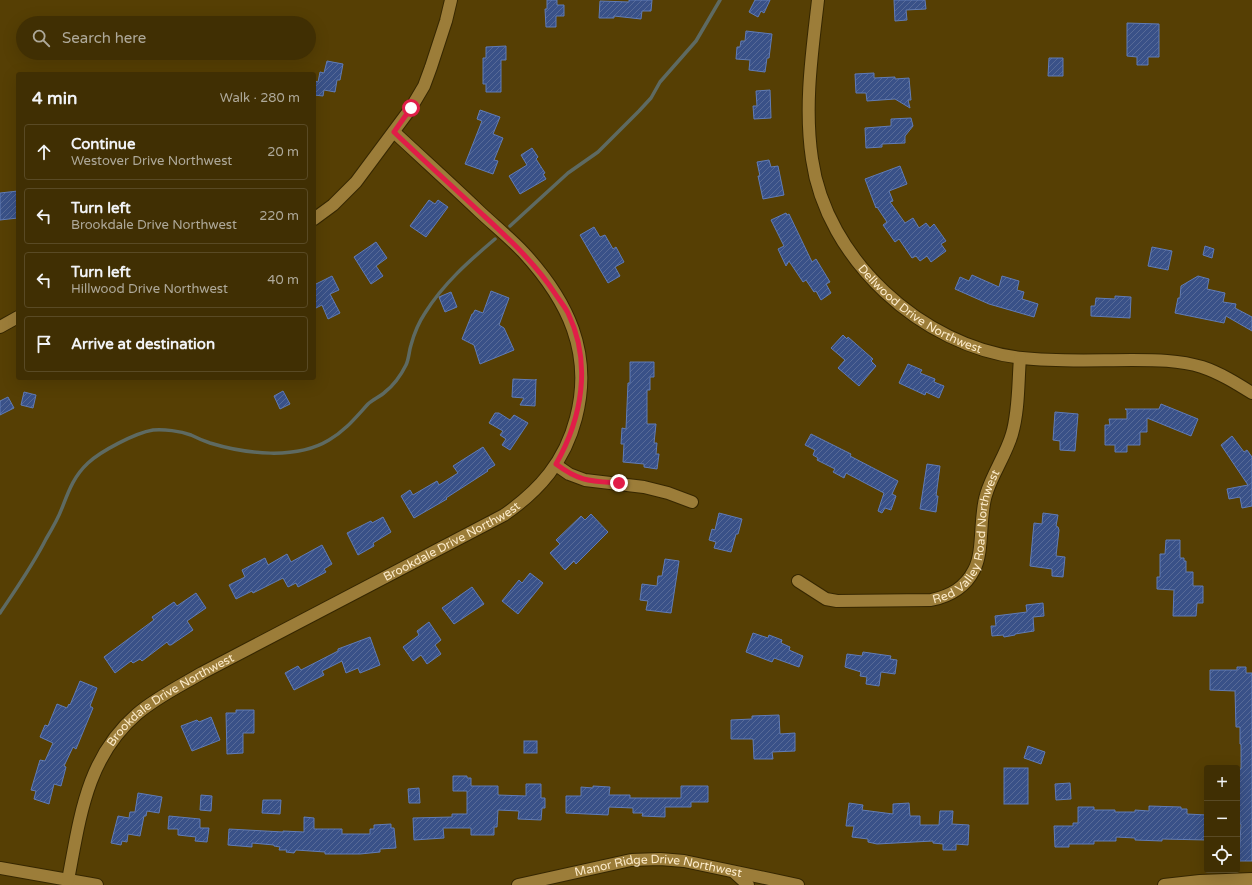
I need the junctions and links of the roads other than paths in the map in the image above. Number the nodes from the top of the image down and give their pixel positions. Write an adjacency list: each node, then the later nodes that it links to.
1 (451, 0): 3 (street)
2 (818, 0): 7 (street, Dellwood Drive Northwest)
3 (394, 132): 4 (street); 9 (street, Brookdale Drive Northwest)
4 (316, 217)
5 (16, 318): 6 (street)
6 (0, 327)
7 (1020, 358): 8 (street, Dellwood Drive Northwest); 11 (street, Red Valley Road Northwest)
8 (1252, 393)
9 (556, 464): 10 (street); 15 (street, Brookdale Drive Northwest)
10 (692, 502)
11 (798, 581)
12 (0, 868): 15 (street)
13 (733, 871): 16 (street, Manor Ridge Drive Northwest); 19 (street); 20 (street, Manor Ridge Drive Northwest)
14 (1252, 879): 21 (street)
15 (68, 880): 17 (street)
16 (559, 880): 18 (street, Manor Ridge Drive Northwest)
17 (97, 885)
18 (518, 885)
19 (748, 885)
20 (798, 885)
21 (1164, 885)

